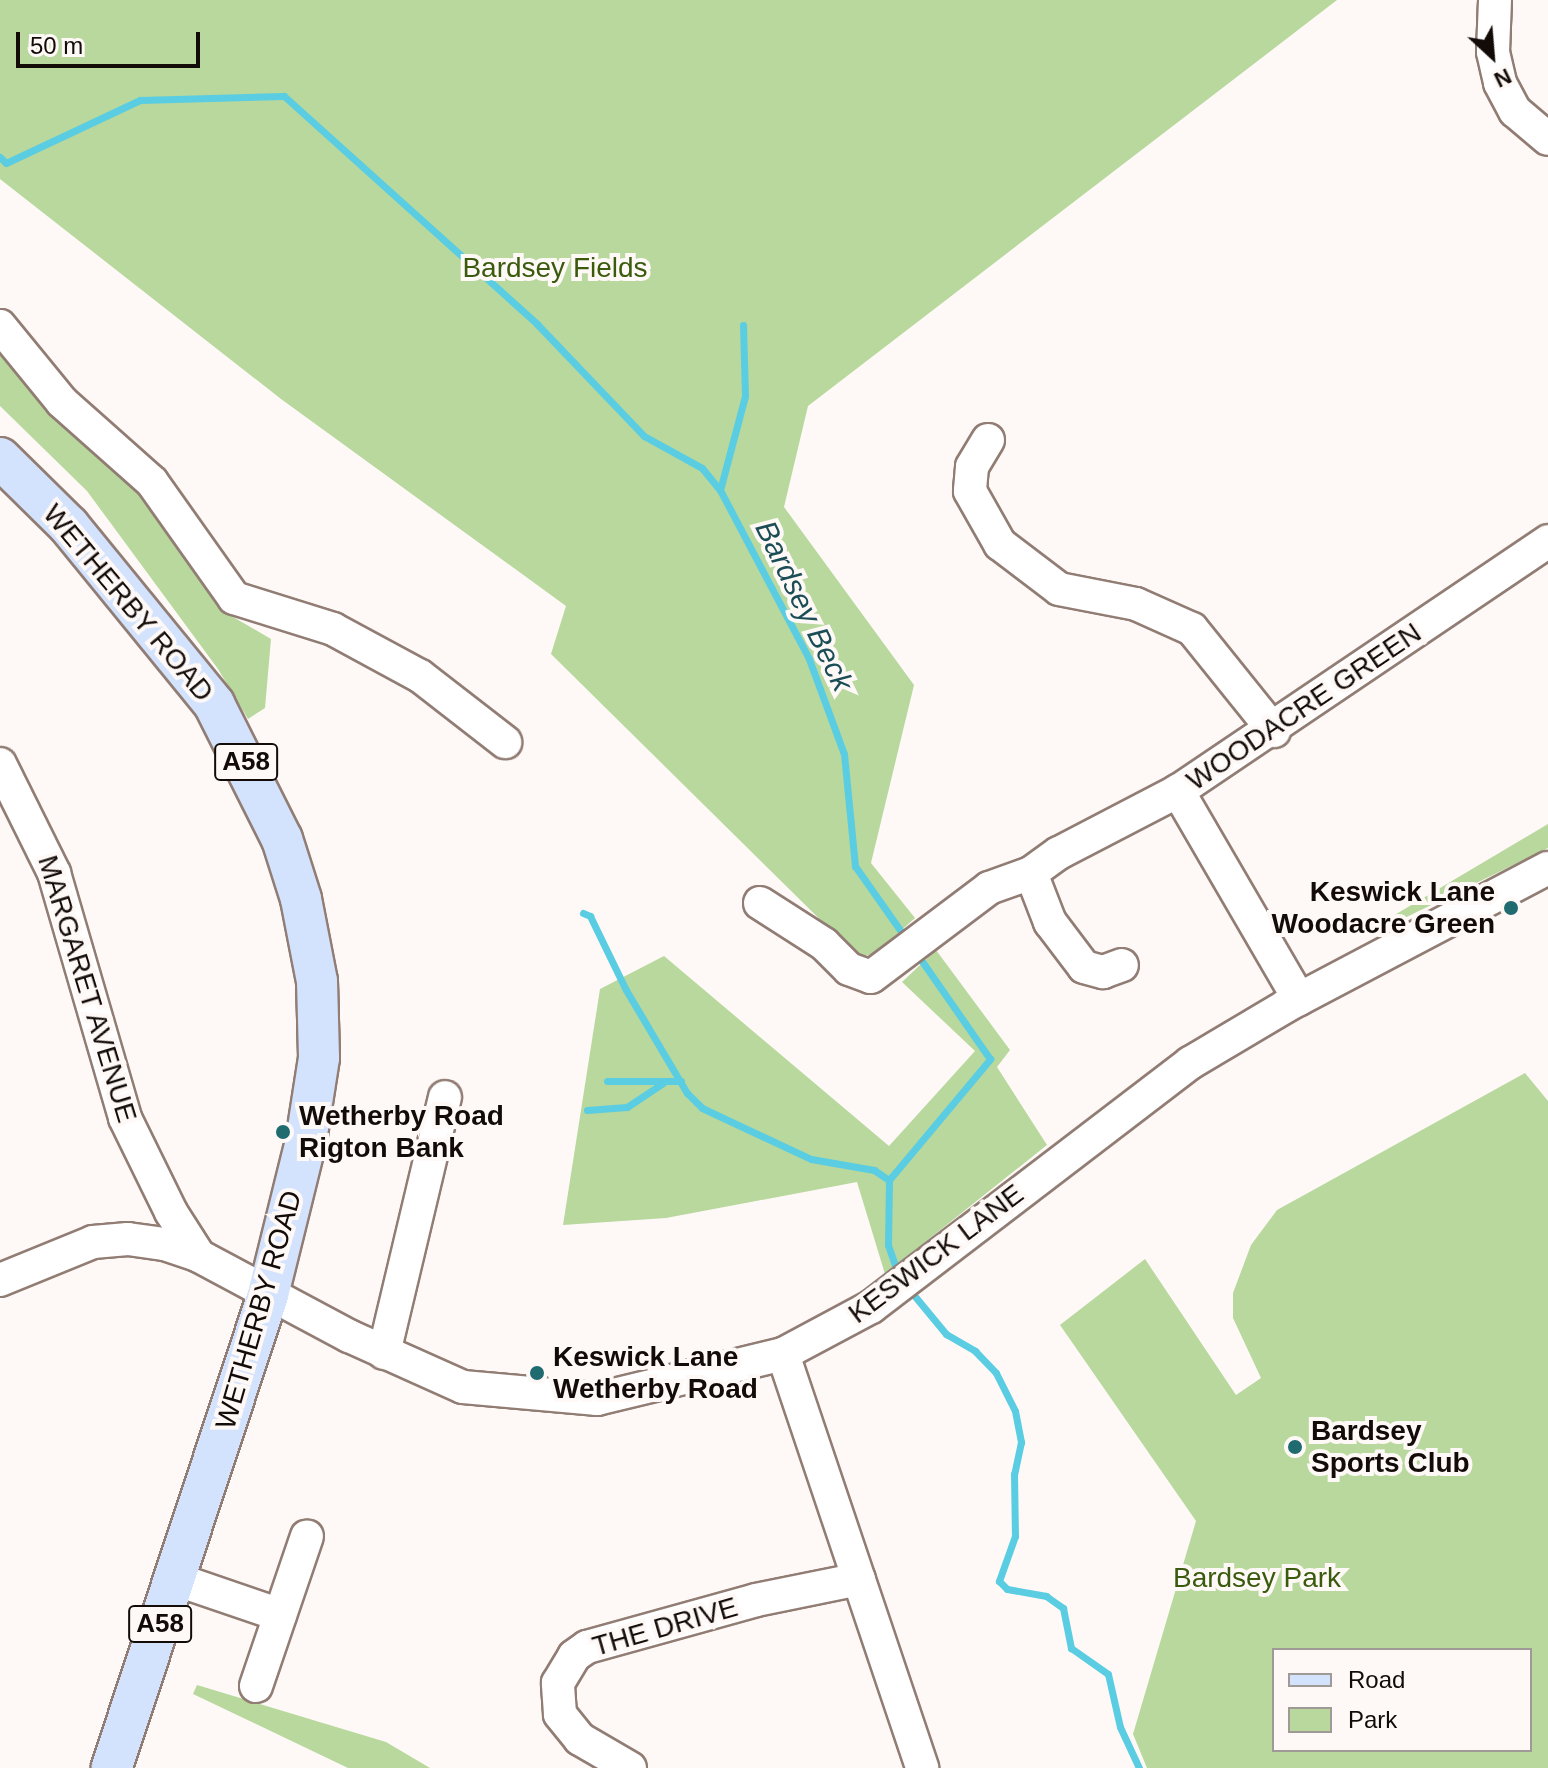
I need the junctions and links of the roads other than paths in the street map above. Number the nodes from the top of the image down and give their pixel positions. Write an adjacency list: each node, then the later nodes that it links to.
1 (1495, 0): 2 (street)
2 (1548, 139)
3 (0, 326): 8 (street)
4 (988, 440): 7 (street)
5 (0, 458): 19 (main road, WETHERBY ROAD / A58)
6 (1548, 541): 7 (street, WOODACRE GREEN)
7 (1274, 731): 10 (street, WOODACRE GREEN)
8 (505, 742)
9 (0, 764): 17 (street, MARGARET AVENUE)
10 (1178, 791): 12 (street); 15 (street, WOODACRE GREEN)
11 (1548, 868): 15 (street, KESWICK LANE)
12 (1031, 873): 13 (street); 14 (street)
13 (760, 903)
14 (1122, 965)
15 (1299, 999): 21 (street, KESWICK LANE)
16 (445, 1097): 20 (street)
17 (199, 1256): 18 (street); 19 (street, KESWICK LANE)
18 (0, 1280)
19 (268, 1295): 20 (street, KESWICK LANE); 23 (main road, WETHERBY ROAD / A58)
20 (384, 1353): 21 (street, KESWICK LANE)
21 (783, 1354): 24 (street)
22 (307, 1536): 25 (street)
23 (175, 1579): 25 (street); 27 (main road, WETHERBY ROAD / A58)
24 (859, 1579): 28 (street, THE DRIVE); 29 (street)
25 (280, 1615): 26 (street)
26 (256, 1686)
27 (112, 1768)
28 (630, 1768)
29 (922, 1768)

